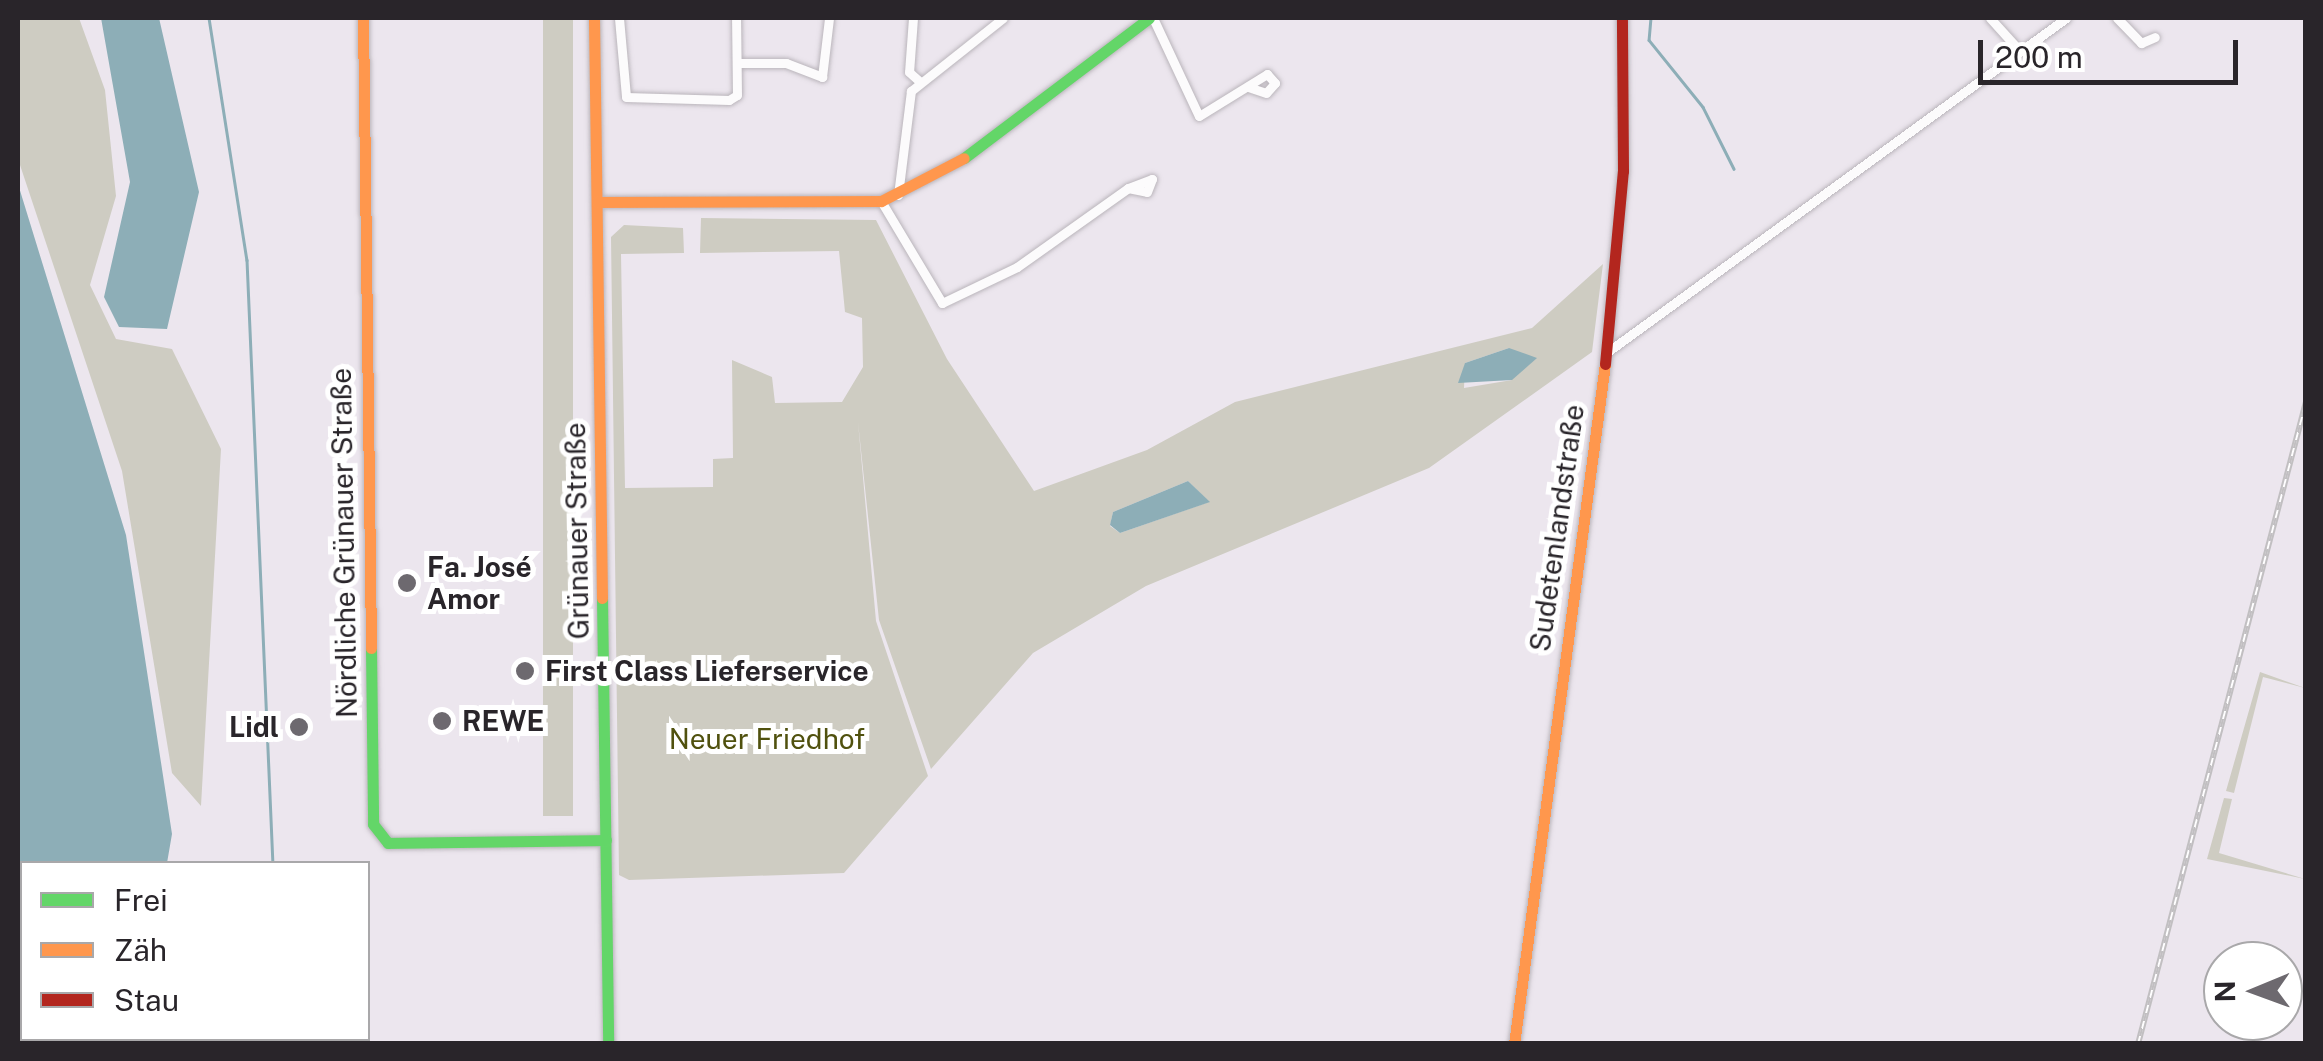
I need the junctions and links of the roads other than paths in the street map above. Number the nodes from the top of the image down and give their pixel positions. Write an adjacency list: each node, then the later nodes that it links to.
1 (363, 18): 23 (street, Nördliche Grünauer Straße)
2 (594, 18): 21 (street, Grünauer Straße)
3 (620, 18): 15 (street)
4 (736, 18): 15 (street)
5 (829, 18): 15 (street)
6 (912, 18): 16 (street)
7 (1003, 18): 16 (street)
8 (1151, 18): 17 (street); 19 (street)
9 (1622, 18): 22 (street, Sudetenlandstraße)
10 (1990, 18): 14 (street)
11 (2066, 18): 14 (street)
12 (2117, 18): 13 (street)
13 (2156, 37)
14 (2019, 50): 22 (street)
15 (737, 63)
16 (919, 81): 19 (street)
17 (1249, 87)
18 (1128, 188): 20 (street)
19 (898, 195): 20 (street)
20 (881, 201): 21 (street)
21 (597, 202): 23 (street, Grünauer Straße)
22 (1606, 353): 25 (street, Sudetenlandstraße)
23 (606, 840): 24 (street, Grünauer Straße)
24 (608, 1044)
25 (1514, 1044)

